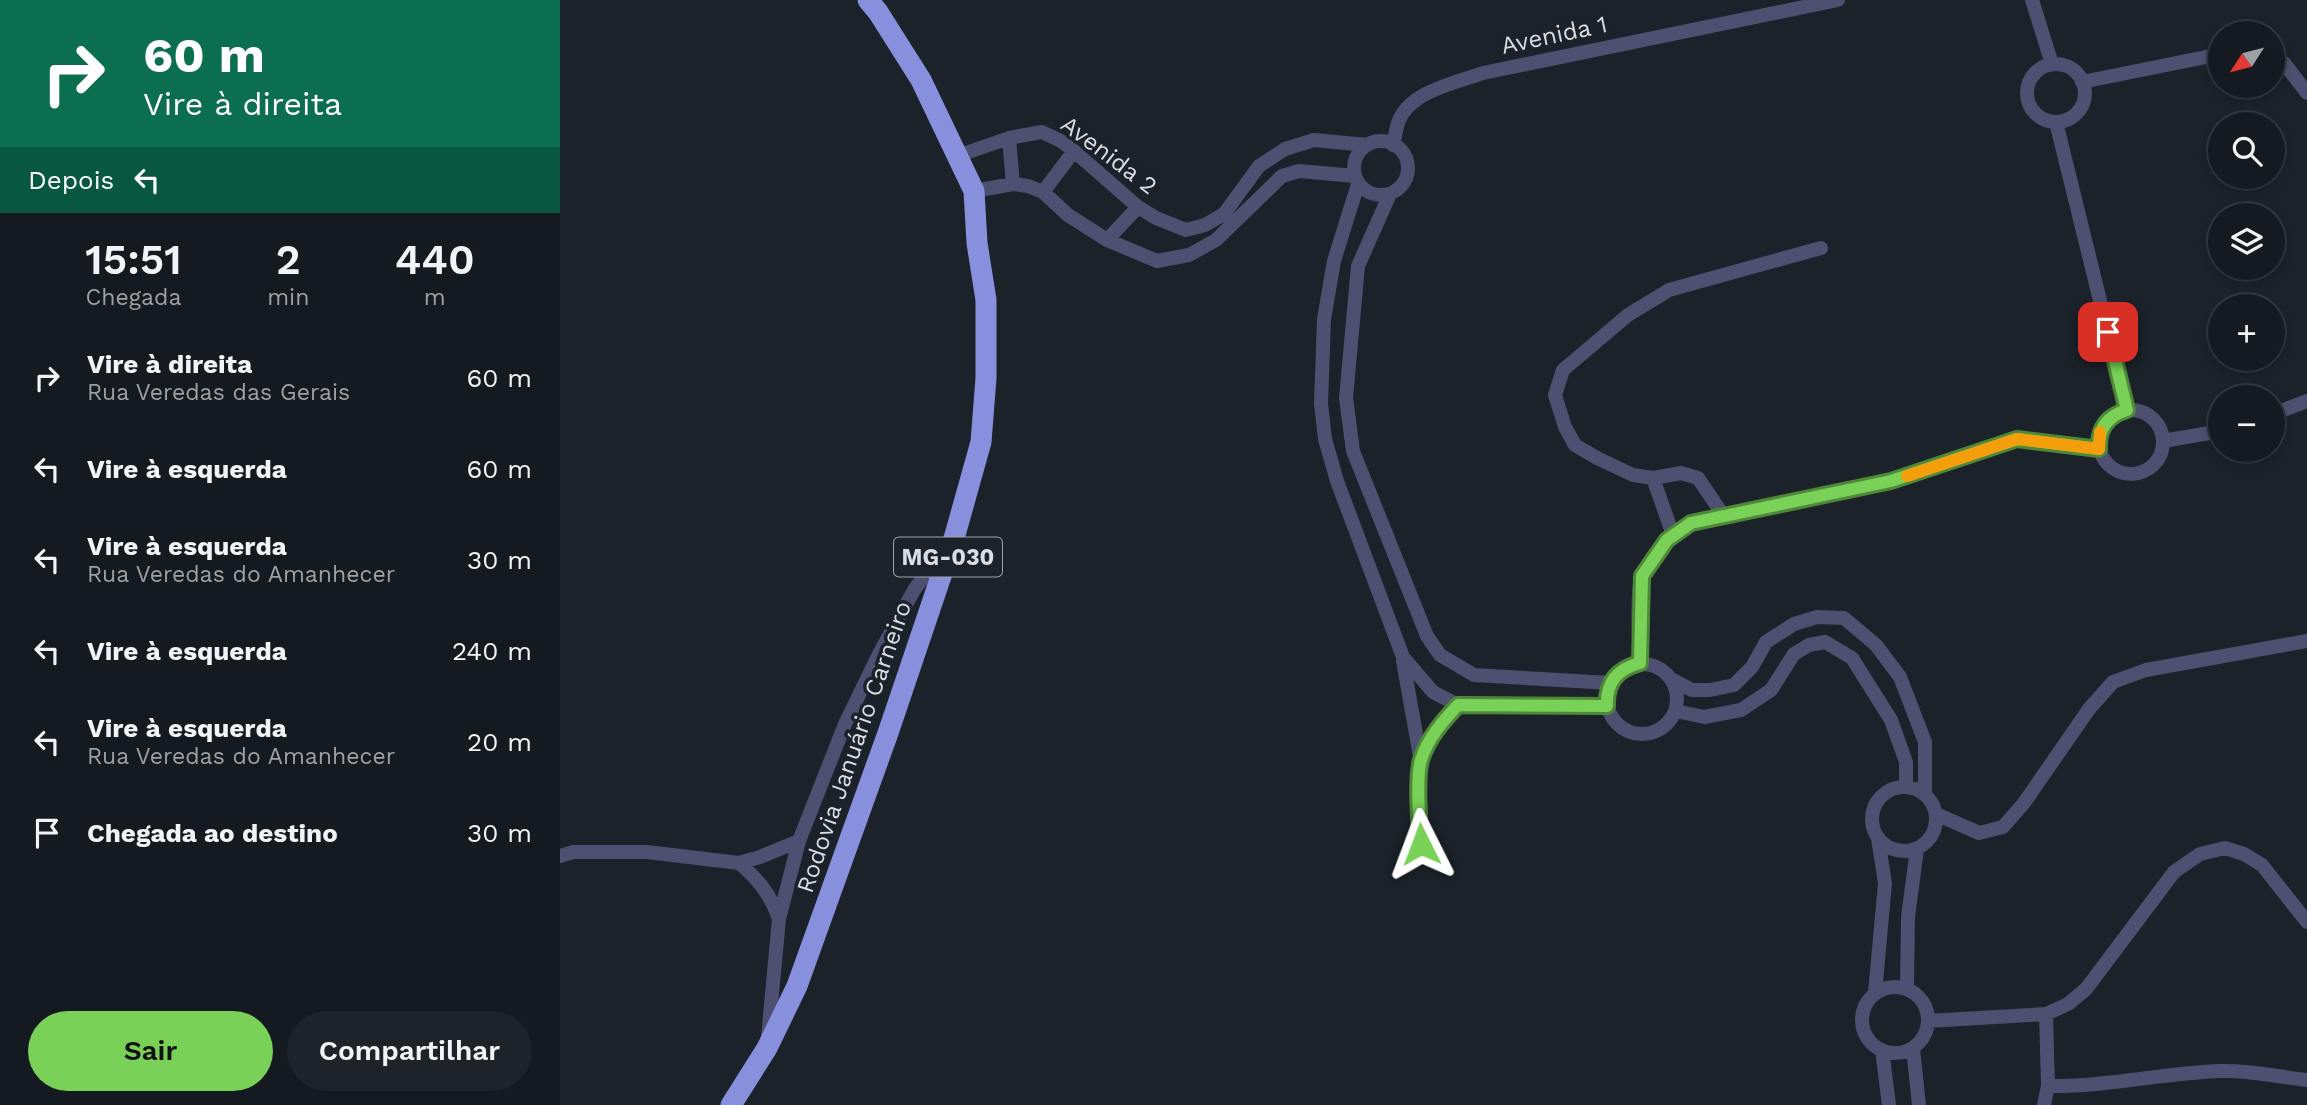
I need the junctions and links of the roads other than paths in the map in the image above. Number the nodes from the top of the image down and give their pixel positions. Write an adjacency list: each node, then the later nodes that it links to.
1 (868, 0): 14 (highway, Rodovia Januário Carneiro / MG-030)
2 (1838, 0): 12 (street, Avenida 1)
3 (2032, 0): 5 (street)
4 (2208, 57): 7 (street)
5 (2052, 64): 7 (street); 9 (street)
6 (2286, 67): 8 (street)
7 (2082, 82): 9 (street)
8 (2307, 93)
9 (2056, 122): 24 (street)
10 (1009, 138): 13 (street, Avenida 2); 14 (street, Avenida 2); 16 (street)
11 (1367, 145): 12 (street); 15 (street); 20 (street, Avenida 2)
12 (1393, 145): 19 (street)
13 (1074, 151): 18 (street); 20 (street, Avenida 2)
14 (957, 156): 17 (highway, Rodovia Januário Carneiro / MG-030)
15 (1357, 180): 19 (street); 21 (street); 34 (street)
16 (1013, 184): 17 (street); 18 (street)
17 (974, 191): 31 (highway, Rodovia Januário Carneiro / MG-030)
18 (1043, 192): 21 (street)
19 (1390, 194): 37 (street)
20 (1138, 207): 21 (street)
21 (1107, 240)
22 (1821, 248): 29 (street)
23 (2307, 401): 25 (street)
24 (2127, 410): 27 (street); 28 (street)
25 (2285, 411)
26 (2208, 433): 27 (street)
27 (2163, 441): 28 (street)
28 (2099, 449): 30 (street)
29 (1653, 478): 30 (street); 32 (street)
30 (1723, 516): 32 (street)
31 (956, 535): 46 (street); 57 (highway, Rodovia Januário Carneiro / MG-030)
32 (1673, 535): 35 (street)
33 (2307, 641): 44 (street)
34 (1403, 657): 38 (street); 41 (street)
35 (1640, 663): 36 (street); 37 (street)
36 (1671, 679): 40 (street); 43 (street)
37 (1610, 682): 39 (street)
38 (1458, 705): 39 (street); 41 (street)
39 (1607, 706): 40 (street)
40 (1676, 711): 42 (street)
41 (1421, 762): 47 (street)
42 (1906, 787): 43 (street); 45 (street)
43 (1925, 795): 44 (street)
44 (1936, 814): 48 (street)
45 (1878, 839): 48 (street); 54 (street)
46 (799, 841): 50 (street); 51 (street)
47 (1421, 844)
48 (1917, 849): 53 (street)
49 (560, 856): 50 (street)
50 (738, 863): 51 (street)
51 (779, 919): 57 (street)
52 (2307, 922): 55 (street)
53 (1907, 988): 54 (street); 56 (street)
54 (1875, 993): 59 (street)
55 (2046, 1014): 56 (street); 61 (street)
56 (1928, 1021): 58 (street)
57 (767, 1048): 62 (highway, Rodovia Januário Carneiro / MG-030)
58 (1913, 1048): 59 (street); 64 (street)
59 (1882, 1050): 63 (street)
60 (2307, 1080): 61 (street)
61 (2048, 1086): 65 (street)
62 (731, 1105)
63 (1889, 1105)
64 (1919, 1105)
65 (2044, 1105)

